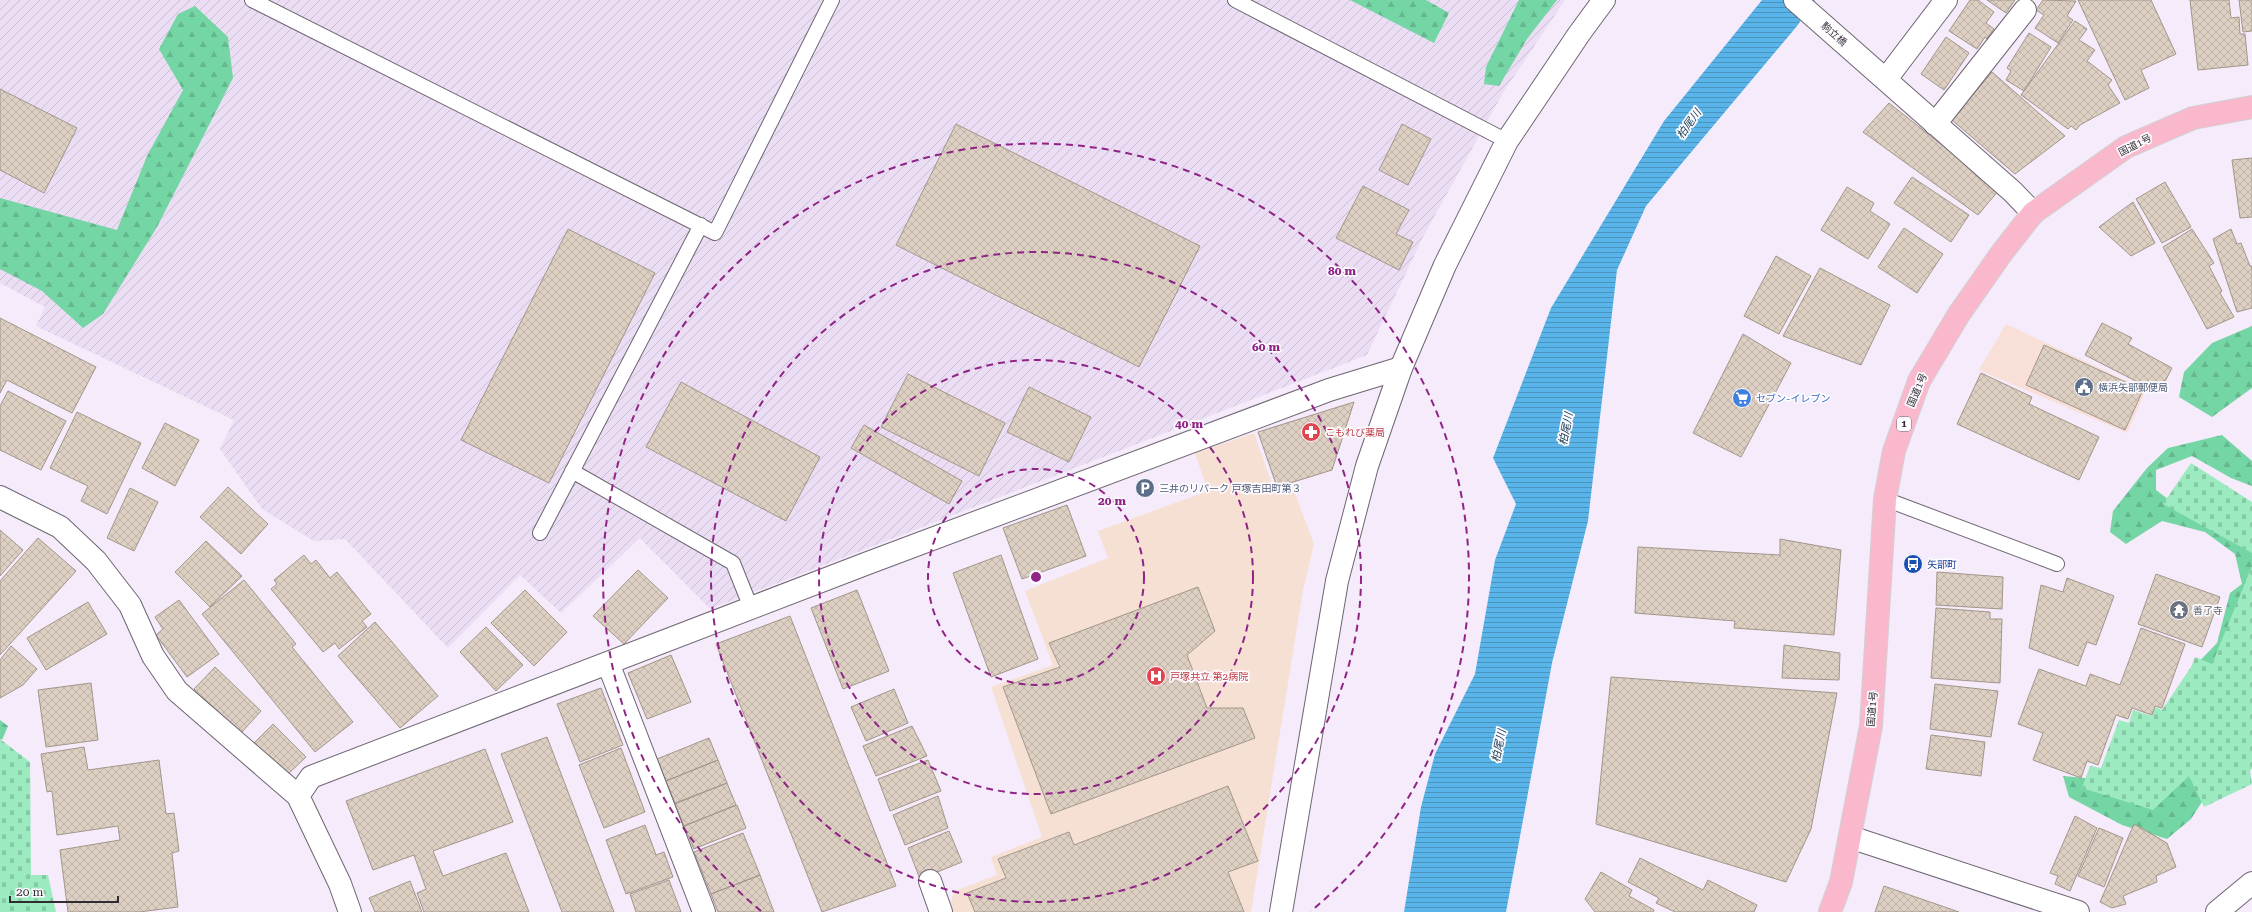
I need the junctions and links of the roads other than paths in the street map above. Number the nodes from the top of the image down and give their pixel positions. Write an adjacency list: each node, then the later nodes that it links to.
1 (252, 0): 13 (lane)
2 (832, 0): 13 (lane)
3 (1235, 0): 11 (lane)
4 (1604, 0): 11 (street)
5 (1795, 0): 8 (street, 駒立橋)
6 (1946, 0): 8 (street)
7 (2025, 10): 10 (street)
8 (1880, 73): 10 (street, 駒立橋)
9 (2252, 107): 12 (highway, 国道1号 / 1)
10 (1935, 124): 12 (street, 駒立橋)
11 (1507, 141): 14 (street)
12 (2033, 213): 17 (highway, 国道1号 / 1)
13 (701, 225): 15 (lane)
14 (1401, 368): 20 (street); 29 (street)
15 (572, 471): 18 (lane); 20 (lane)
16 (0, 497): 22 (street)
17 (1885, 499): 19 (lane); 23 (highway, 国道1号 / 1)
18 (540, 533)
19 (2057, 564)
20 (751, 608): 21 (street)
21 (608, 663): 22 (street); 27 (street)
22 (298, 796): 26 (street)
23 (1850, 837): 30 (highway, 国道1号 / 1); 31 (street)
24 (930, 881): 28 (street)
25 (2252, 883): 32 (street)
26 (350, 912)
27 (704, 912)
28 (941, 912)
29 (1282, 912)
30 (1830, 912)
31 (2078, 912)
32 (2218, 912)

